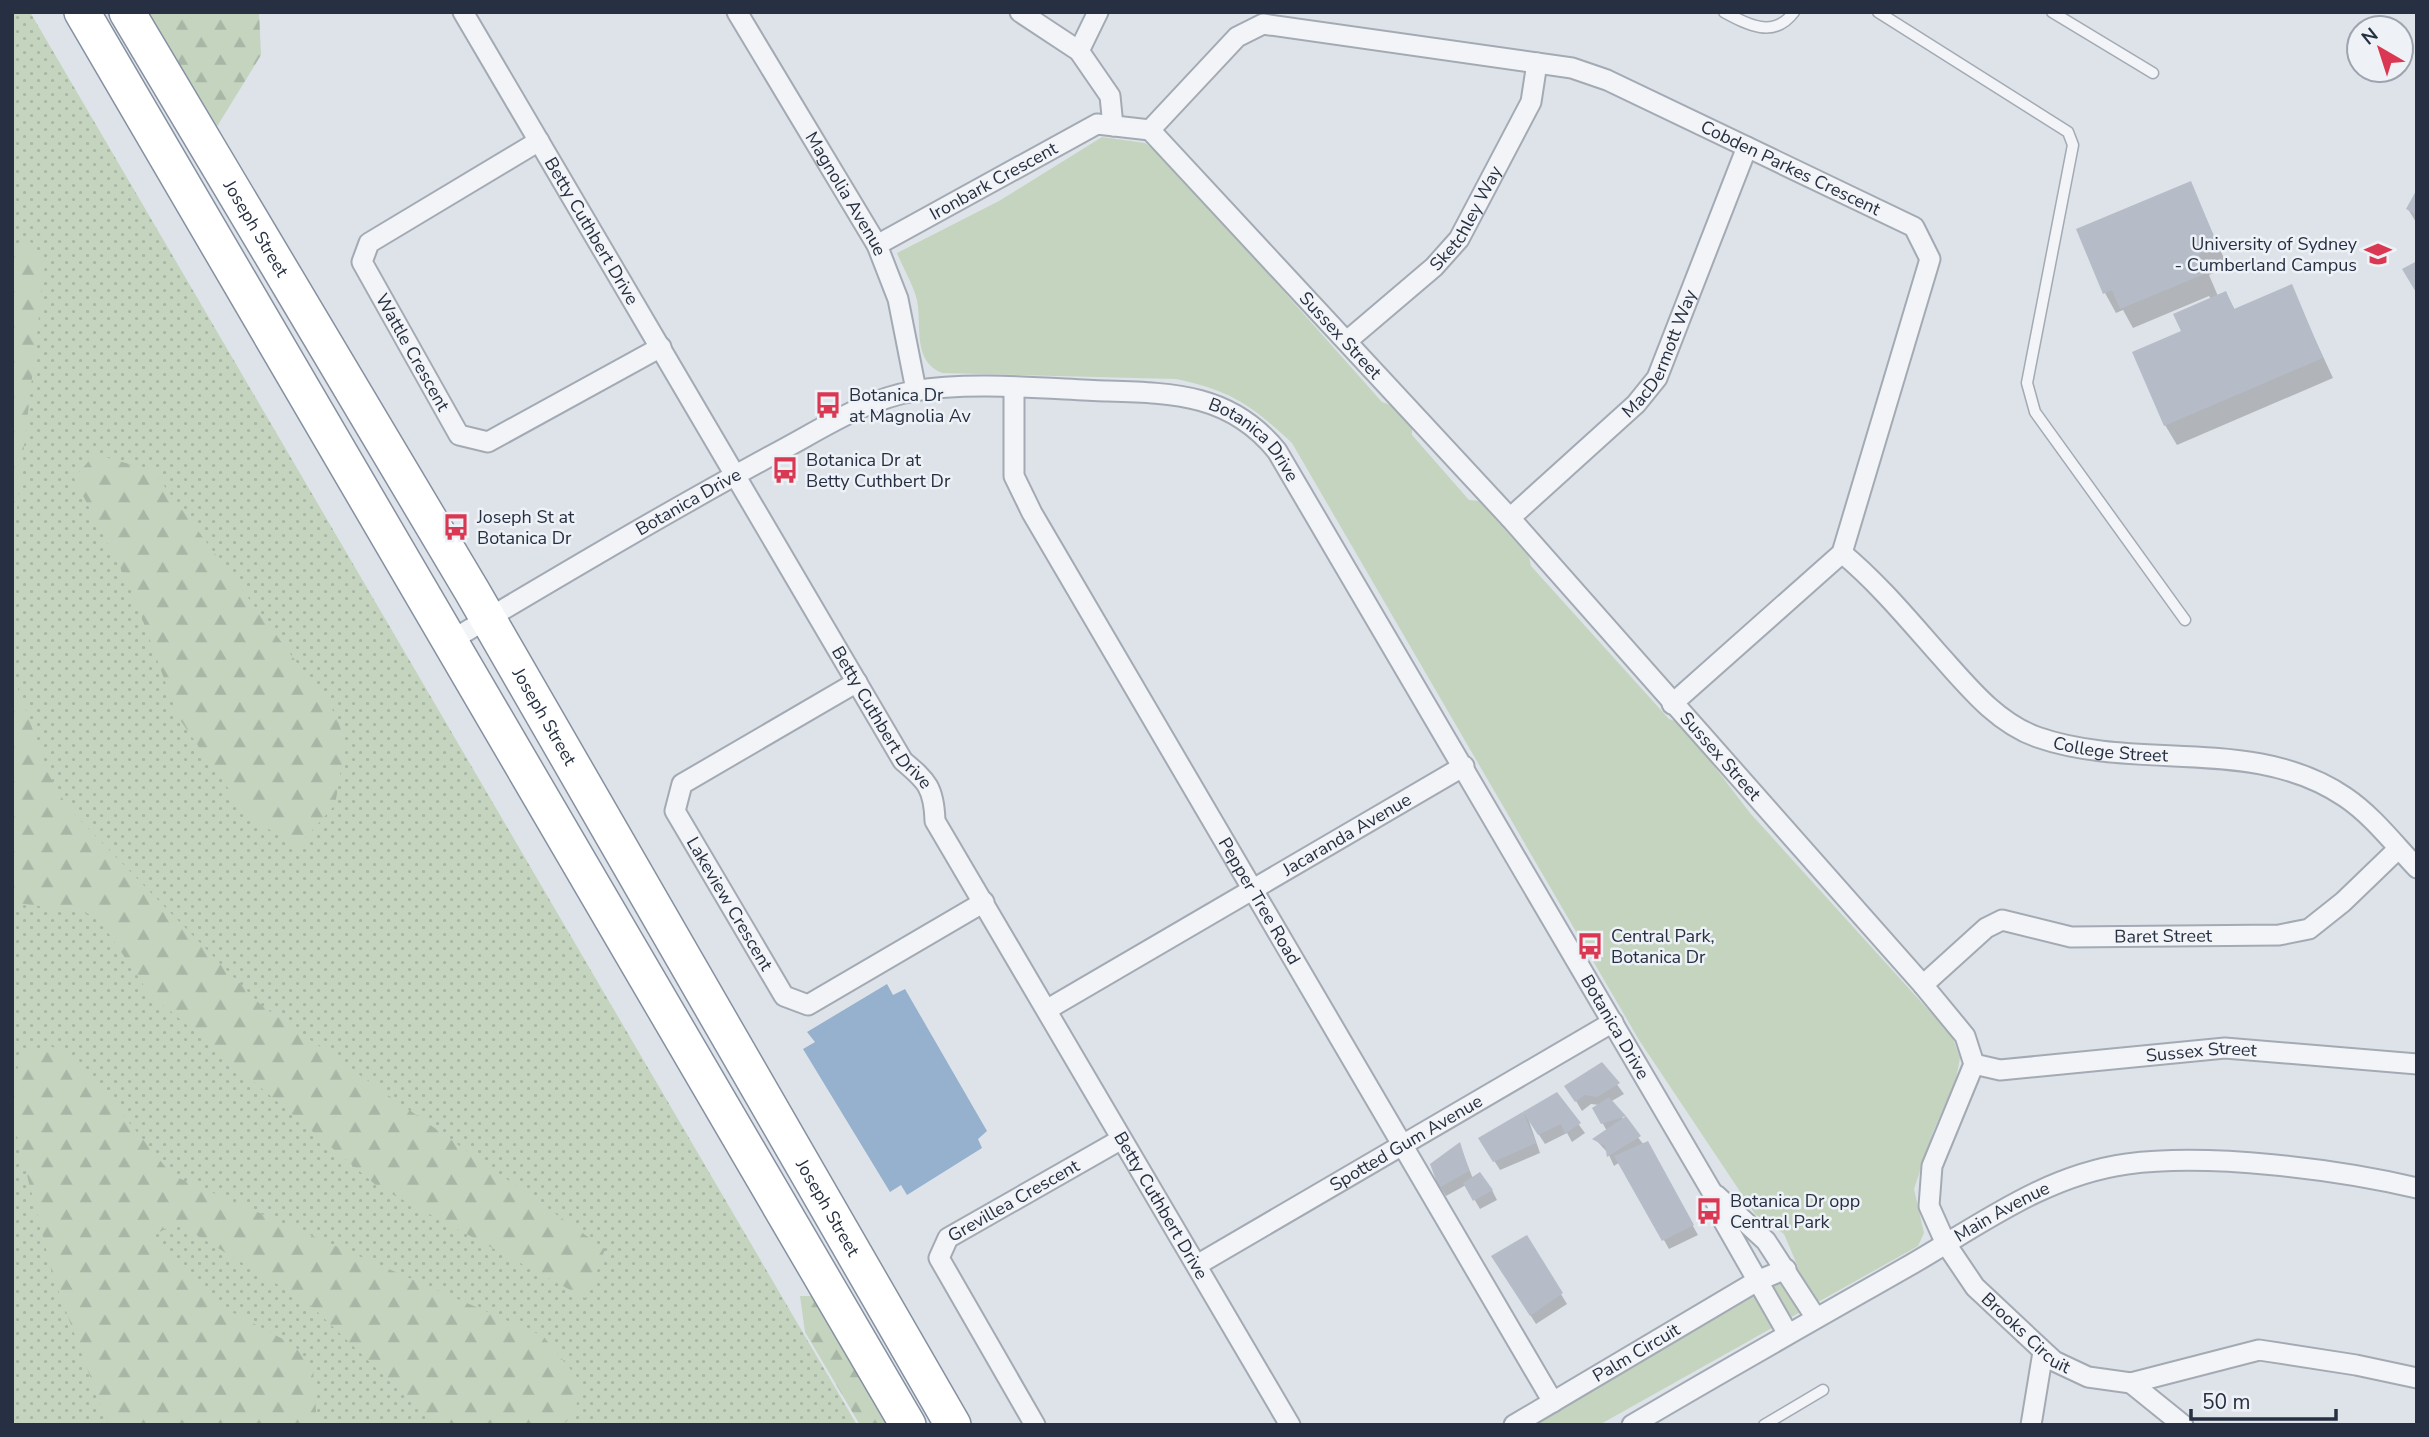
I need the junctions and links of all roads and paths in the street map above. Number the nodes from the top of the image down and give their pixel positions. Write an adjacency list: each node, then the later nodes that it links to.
1 (82, 12): 28 (highway)
2 (127, 12): 26 (highway, Joseph Street)
3 (463, 12): 16 (street, Betty Cuthbert Drive)
4 (737, 12): 18 (street, Magnolia Avenue)
5 (1020, 12): 11 (street)
6 (1098, 12): 11 (street)
7 (1724, 12): 8 (lane)
8 (1794, 12)
9 (1878, 12): 27 (lane)
10 (2052, 12): 13 (lane)
11 (1079, 51): 14 (street)
12 (1537, 63): 15 (street, Cobden Parkes Crescent); 17 (street, Cobden Parkes Crescent); 19 (street, Sketchley Way)
13 (2153, 73)
14 (1113, 126): 15 (street, Ironbark Crescent); 18 (street, Ironbark Crescent)
15 (1150, 130): 19 (street, Sussex Street)
16 (539, 141): 20 (street, Betty Cuthbert Drive); 20 (street, Wattle Crescent)
17 (1747, 147): 24 (street, MacDermott Way); 25 (street, Cobden Parkes Crescent)
18 (877, 245): 22 (street, Magnolia Avenue)
19 (1347, 341): 24 (street, Sussex Street)
20 (661, 347): 23 (street, Betty Cuthbert Drive)
21 (1014, 388): 22 (street, Botanica Drive); 31 (street, Botanica Drive); 34 (street, Pepper Tree Road)
22 (916, 390): 23 (street, Botanica Drive)
23 (736, 475): 26 (street, Botanica Drive); 29 (street, Betty Cuthbert Drive)
24 (1510, 518): 30 (street, Sussex Street)
25 (1842, 553): 30 (street); 32 (street, College Street)
26 (488, 619): 28 (street, Botanica Drive); 57 (highway, Joseph Street)
27 (2185, 620)
28 (450, 641): 56 (highway)
29 (857, 682): 35 (street, Betty Cuthbert Drive); 35 (street, Lakeview Crescent)
30 (1672, 704): 36 (street, Sussex Street)
31 (1464, 766): 34 (street, Jacaranda Avenue); 38 (street, Botanica Drive)
32 (2398, 849): 33 (street, College Street); 36 (street, Baret Street)
33 (2417, 868)
34 (1251, 888): 37 (street, Jacaranda Avenue); 42 (street, Pepper Tree Road)
35 (984, 902): 37 (street, Betty Cuthbert Drive)
36 (1923, 985): 39 (street, Sussex Street)
37 (1048, 1009): 41 (street, Betty Cuthbert Drive)
38 (1612, 1022): 42 (street, Spotted Gum Avenue); 44 (street, Botanica Drive)
39 (1974, 1064): 40 (street, Sussex Street); 45 (street, Brooks Circuit)
40 (2417, 1065)
41 (1120, 1140): 46 (street, Betty Cuthbert Drive); 58 (street, Grevillea Crescent)
42 (1402, 1144): 46 (street, Spotted Gum Avenue); 55 (street, Pepper Tree Road)
43 (2417, 1188): 45 (street, Main Avenue)
44 (1712, 1192): 47 (street, Botanica Drive); 48 (street, Botanica Drive)
45 (1946, 1244): 49 (street, Main Avenue); 51 (street, Brooks Circuit)
46 (1197, 1265): 59 (street, Betty Cuthbert Drive)
47 (1786, 1269): 48 (street, Palm Circuit); 49 (street, Botanica Drive)
48 (1757, 1281): 50 (street, Botanica Drive); 55 (street, Palm Circuit)
49 (1816, 1318): 50 (street, Main Avenue)
50 (1788, 1334): 61 (street, Main Avenue)
51 (2043, 1352): 53 (street, Brooks Circuit); 63 (street)
52 (2417, 1378): 53 (street, Brooks Circuit)
53 (2131, 1383): 64 (street)
54 (1823, 1390): 62 (lane)
55 (1553, 1402): 60 (street, Palm Circuit)
56 (908, 1425)
57 (953, 1425)
58 (1035, 1425)
59 (1290, 1425)
60 (1514, 1425)
61 (1632, 1425)
62 (1764, 1425)
63 (2031, 1425)
64 (2183, 1425)

